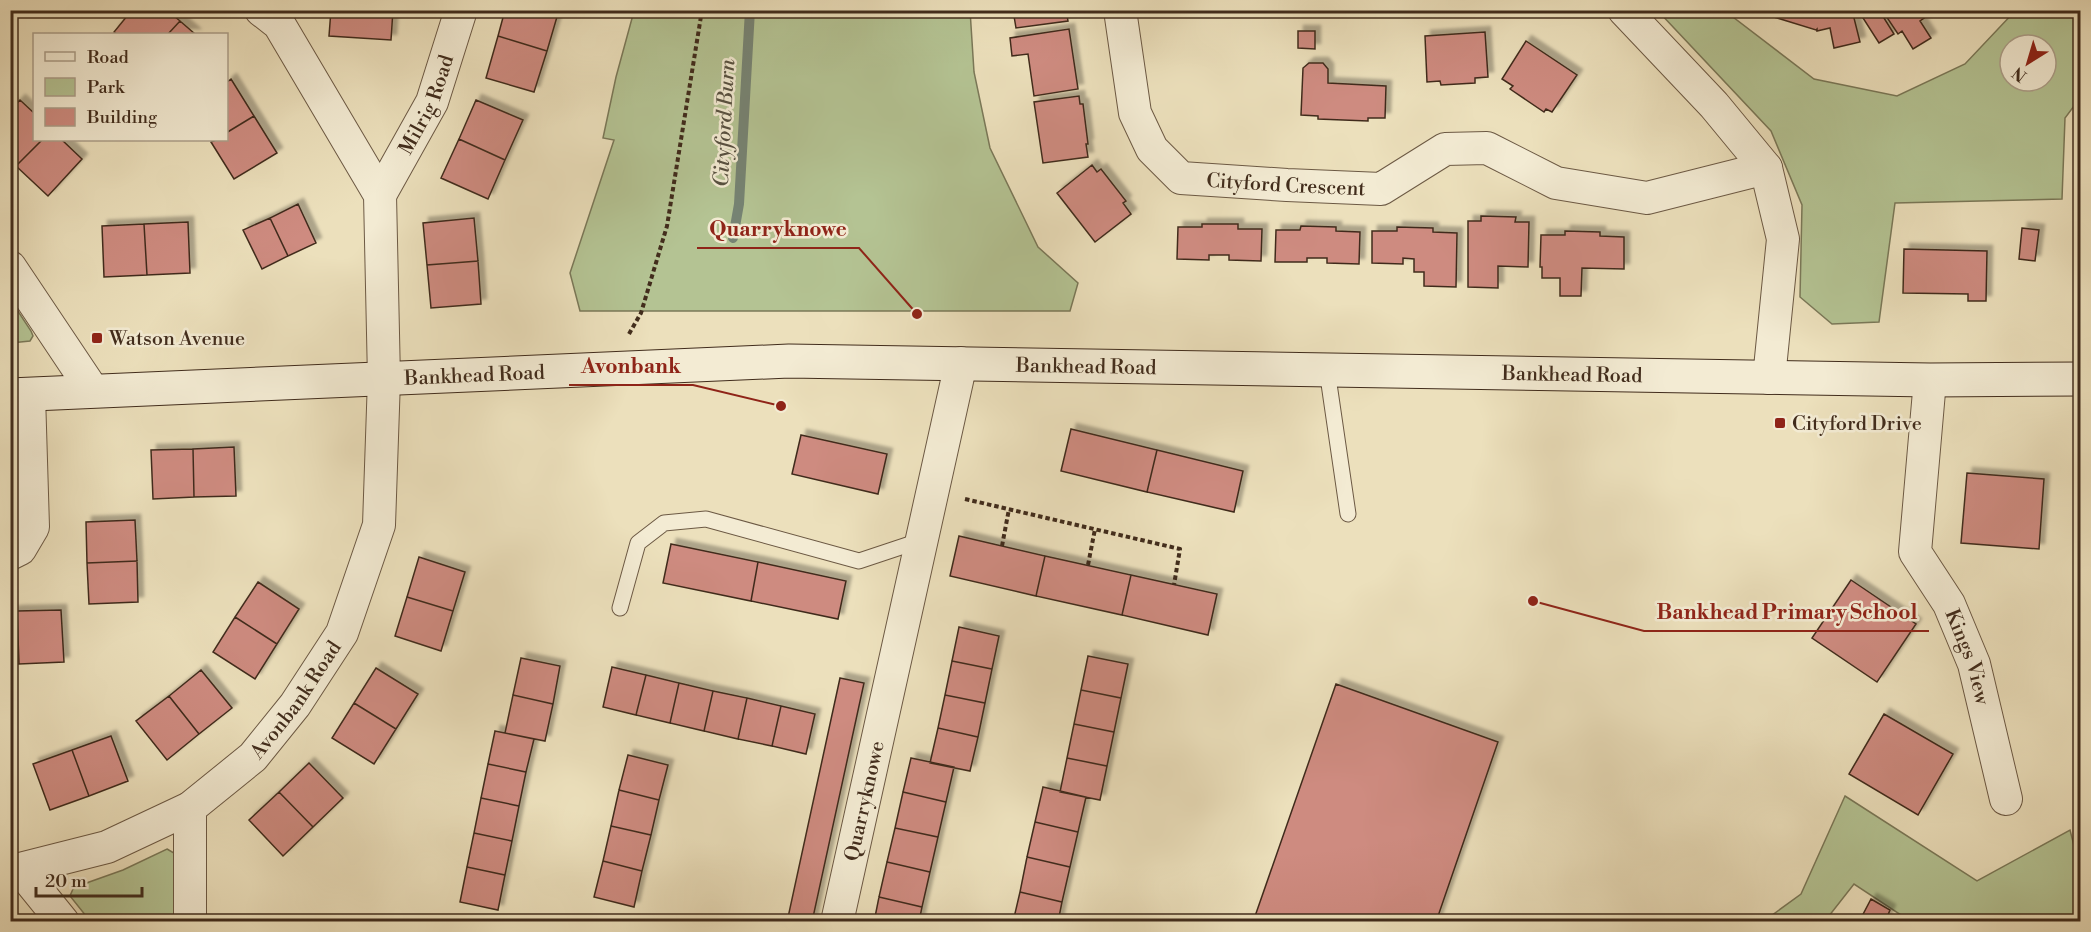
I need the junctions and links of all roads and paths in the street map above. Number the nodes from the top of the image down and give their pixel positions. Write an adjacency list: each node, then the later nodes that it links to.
1 (261, 10): 7 (street)
2 (461, 10): 7 (street, Milrig Road)
3 (702, 10): 10 (path)
4 (1120, 10): 6 (street, Cityford Crescent)
5 (1624, 10): 6 (street)
6 (1766, 168): 12 (street)
7 (380, 195): 13 (street)
8 (10, 267): 16 (street)
9 (961, 363): 10 (street, Bankhead Road); 11 (street, Bankhead Road); 18 (street, Quarryknowe)
10 (610, 368): 13 (street, Bankhead Road)
11 (1327, 370): 12 (street, Bankhead Road); 20 (lane)
12 (1769, 378): 15 (street, Bankhead Road)
13 (384, 379): 16 (street, Bankhead Road); 29 (street, Avonbank Road)
14 (2080, 379): 15 (street, Bankhead Road)
15 (1930, 380): 28 (street, Kings View)
16 (93, 391): 17 (street, Bankhead Road)
17 (20, 395): 24 (street)
18 (932, 491): 19 (path); 22 (street, Quarryknowe)
19 (1009, 509): 21 (path); 23 (path)
20 (1348, 514)
21 (1095, 529): 25 (path); 26 (path)
22 (922, 540): 27 (lane); 33 (street, Quarryknowe)
23 (1002, 546)
24 (10, 554)
25 (1088, 565)
26 (1174, 585)
27 (621, 608)
28 (2006, 799)
29 (190, 808): 30 (street, Avonbank Road); 32 (street)
30 (15, 869): 31 (street)
31 (63, 921)
32 (190, 921)
33 (837, 921)

